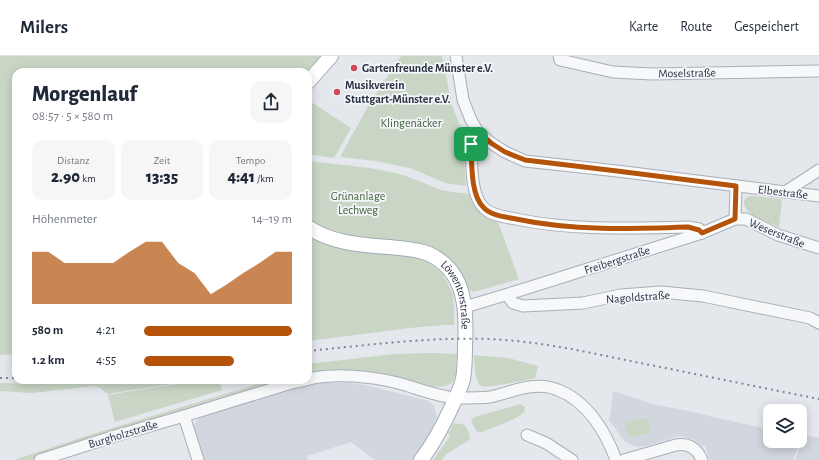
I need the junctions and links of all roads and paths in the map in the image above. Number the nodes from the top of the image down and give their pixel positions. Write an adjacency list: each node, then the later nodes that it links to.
1 (331, 56): 5 (main road)
2 (456, 56): 6 (street, Elbestraße)
3 (559, 56): 4 (street, Moselstraße)
4 (819, 71)
5 (312, 77)
6 (478, 132): 8 (street, Elbestraße); 13 (street)
7 (819, 170): 9 (street)
8 (736, 186): 9 (street, Elbestraße); 11 (street)
9 (785, 192): 10 (street, Elbestraße)
10 (819, 196)
11 (735, 219): 13 (street, Freibergstraße); 14 (street, Weserstraße)
12 (312, 230): 16 (main road, Löwentorstraße)
13 (702, 233): 15 (street, Freibergstraße)
14 (819, 248)
15 (507, 295): 16 (street, Freibergstraße); 17 (street, Nagoldstraße)
16 (465, 307): 20 (main road, Löwentorstraße)
17 (819, 323)
18 (312, 379): 20 (street, Burgholzstraße)
19 (288, 384): 21 (street, Burgholzstraße)
20 (456, 398): 25 (main road, Löwentorstraße); 27 (street, Burgholzstraße)
21 (184, 416): 23 (street, Burgholzstraße); 24 (street)
22 (527, 435): 26 (street)
23 (40, 460)
24 (198, 460)
25 (421, 460)
26 (572, 460)
27 (616, 460)
28 (624, 460): 29 (street)
29 (702, 460)

